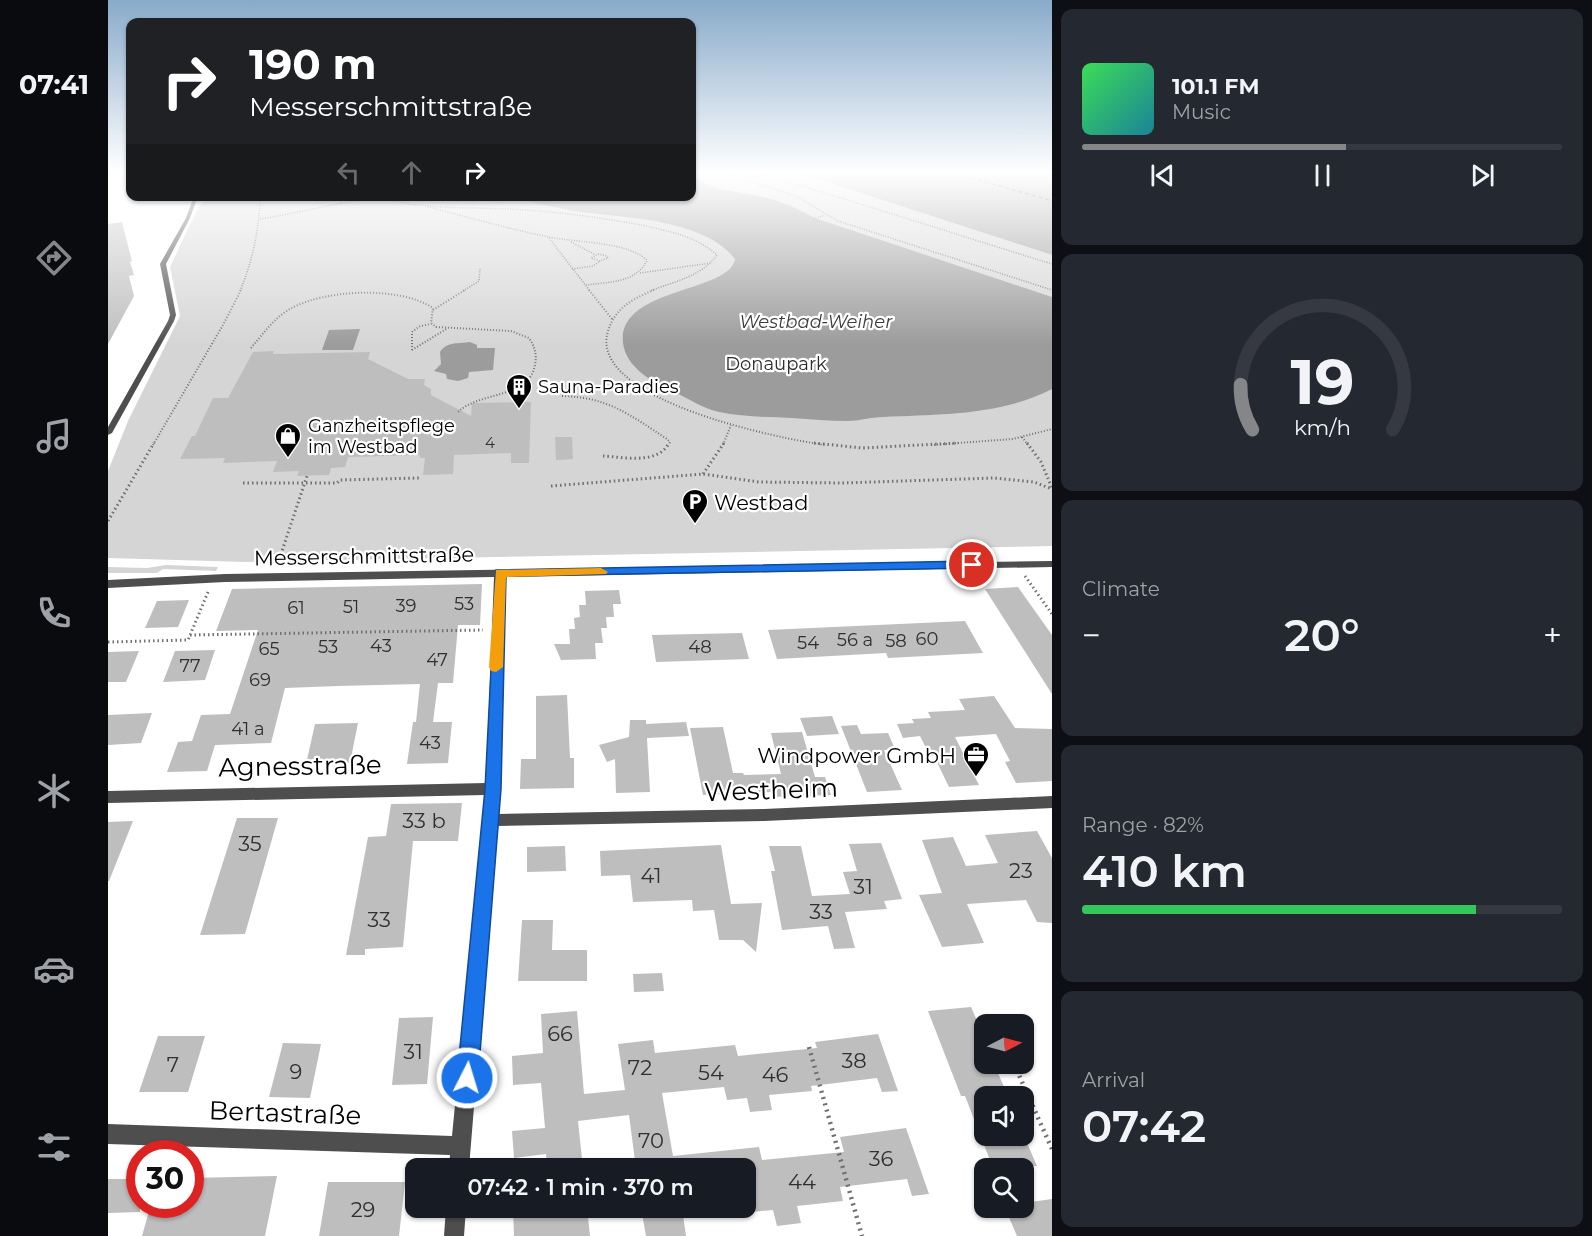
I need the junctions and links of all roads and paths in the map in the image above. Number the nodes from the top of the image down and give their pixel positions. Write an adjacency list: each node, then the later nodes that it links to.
1 (182, 230): 27 (lane)
2 (258, 230): 37 (path)
3 (520, 230): 7 (path)
4 (663, 230): 11 (path)
5 (869, 230): 17 (path)
6 (943, 230): 12 (path)
7 (549, 237): 8 (path); 14 (path)
8 (570, 241): 9 (path); 15 (path)
9 (595, 255): 10 (path); 10 (path)
10 (600, 261): 14 (path)
11 (712, 263): 15 (path); 19 (path)
12 (1052, 264)
13 (480, 269): 18 (path)
14 (572, 269): 16 (path)
15 (636, 274): 16 (path)
16 (586, 285): 19 (path)
17 (1052, 290)
18 (432, 310): 20 (path); 22 (path)
19 (612, 319): 25 (path)
20 (431, 324): 21 (path); 21 (path)
21 (449, 328): 24 (path)
22 (251, 348)
23 (562, 396): 29 (path)
24 (458, 412)
25 (731, 425): 28 (path); 30 (path)
26 (1052, 429): 28 (path)
27 (108, 433)
28 (1022, 437): 36 (path)
29 (603, 456)
30 (703, 474): 35 (path); 36 (path)
31 (307, 476): 34 (path)
32 (419, 478): 34 (path)
33 (243, 483): 34 (path)
34 (304, 483): 38 (path)
35 (551, 486)
36 (1052, 488)
37 (108, 521)
38 (278, 563)
39 (1017, 564): 40 (street, Messerschmittstraße); 41 (street, Messerschmittstraße); 44 (path)
40 (1052, 564)
41 (500, 573): 42 (street, Messerschmittstraße); 45 (street)
42 (213, 579): 43 (street, Messerschmittstraße); 46 (path)
43 (108, 584)
44 (1052, 614)
45 (497, 629): 46 (path); 48 (street)
46 (190, 635): 47 (path)
47 (108, 642)
48 (493, 789): 49 (street, Agnesstraße); 51 (street)
49 (108, 797)
50 (1052, 802): 51 (street, Westheim)
51 (491, 820): 55 (street)
52 (809, 1047): 60 (path)
53 (1018, 1074): 56 (path)
54 (108, 1134): 55 (street, Bertastraße)
55 (461, 1146): 57 (street)
56 (1052, 1149)
57 (460, 1158)
58 (455, 1218): 59 (street)
59 (454, 1236)
60 (862, 1236)

